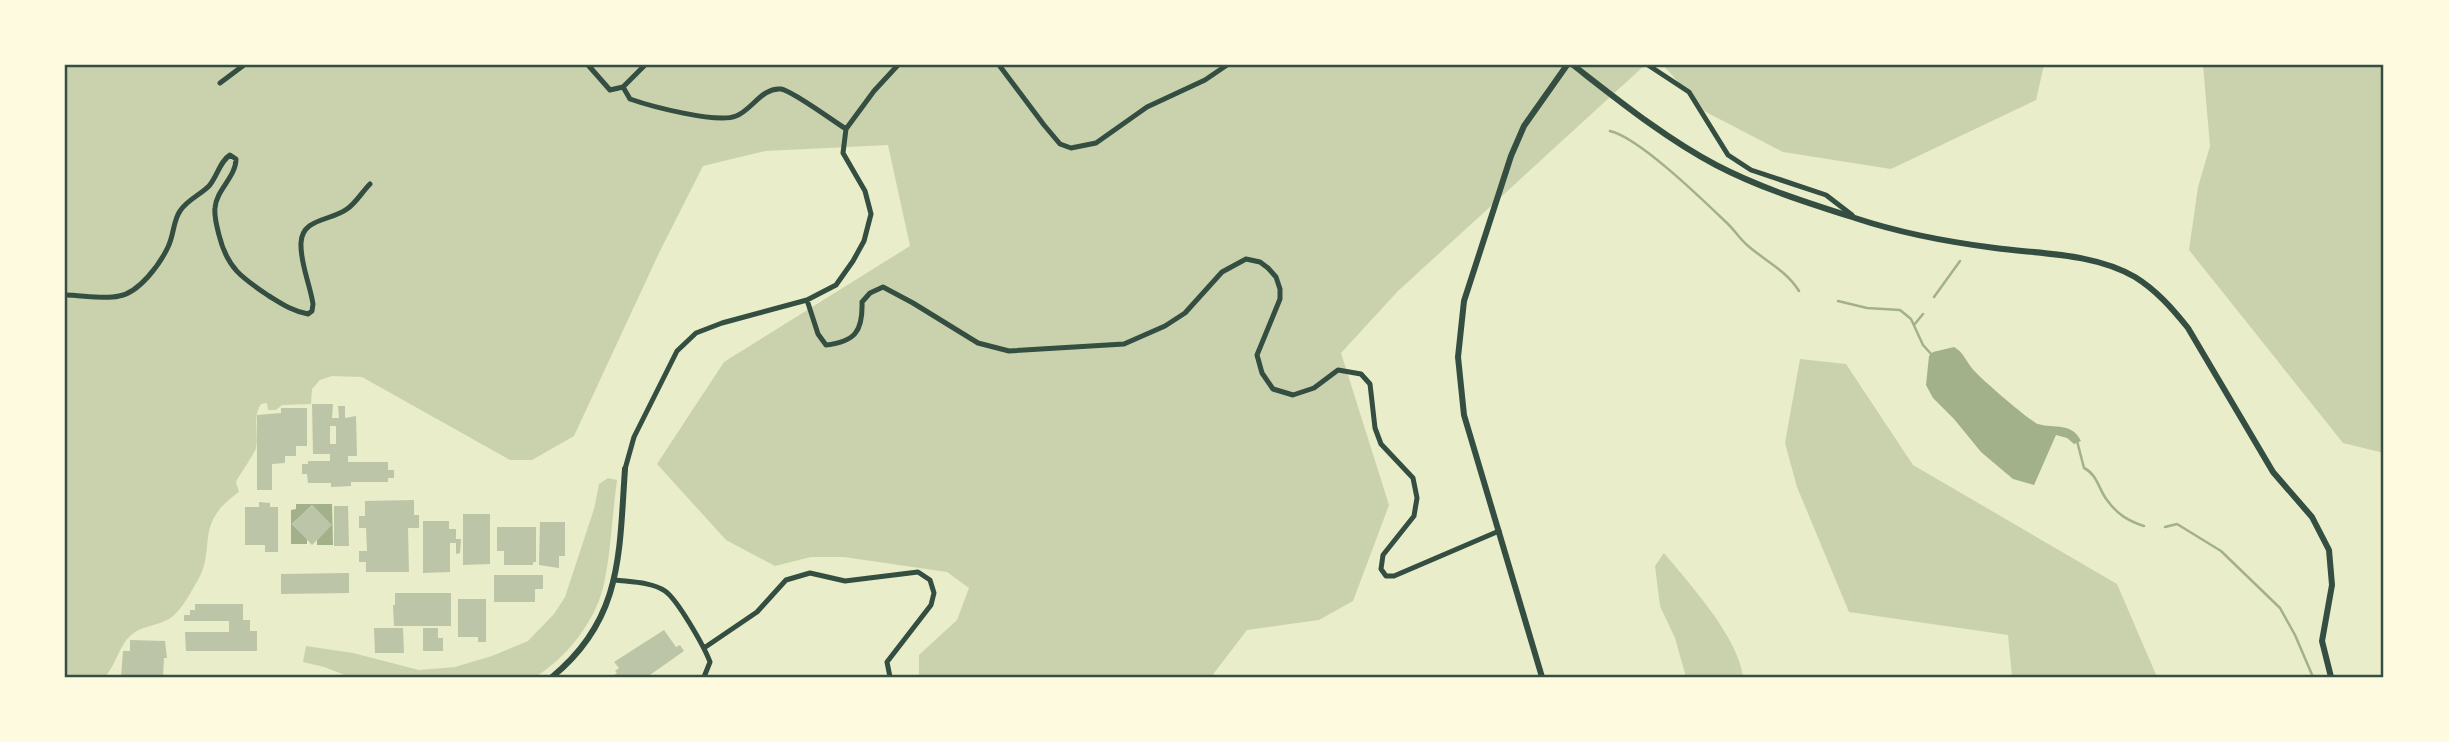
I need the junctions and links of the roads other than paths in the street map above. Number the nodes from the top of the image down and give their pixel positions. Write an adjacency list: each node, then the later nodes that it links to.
1 (244, 65): 10 (street)
2 (588, 65): 11 (street)
3 (645, 65): 11 (street)
4 (898, 65): 12 (street)
5 (999, 65): 6 (street)
6 (1227, 65)
7 (1567, 65): 18 (street)
8 (1573, 65): 14 (street)
9 (1648, 65): 14 (street)
10 (220, 83)
11 (623, 87): 12 (street)
12 (846, 129): 16 (street)
13 (370, 184): 15 (street)
14 (1857, 219): 25 (street)
15 (65, 295)
16 (807, 300): 17 (street); 18 (street)
17 (625, 469): 19 (street)
18 (1499, 530): 24 (street)
19 (615, 580): 20 (street); 21 (street)
20 (704, 648): 22 (street); 23 (street)
21 (552, 677)
22 (704, 677)
23 (890, 677)
24 (1542, 677)
25 (2331, 677)

